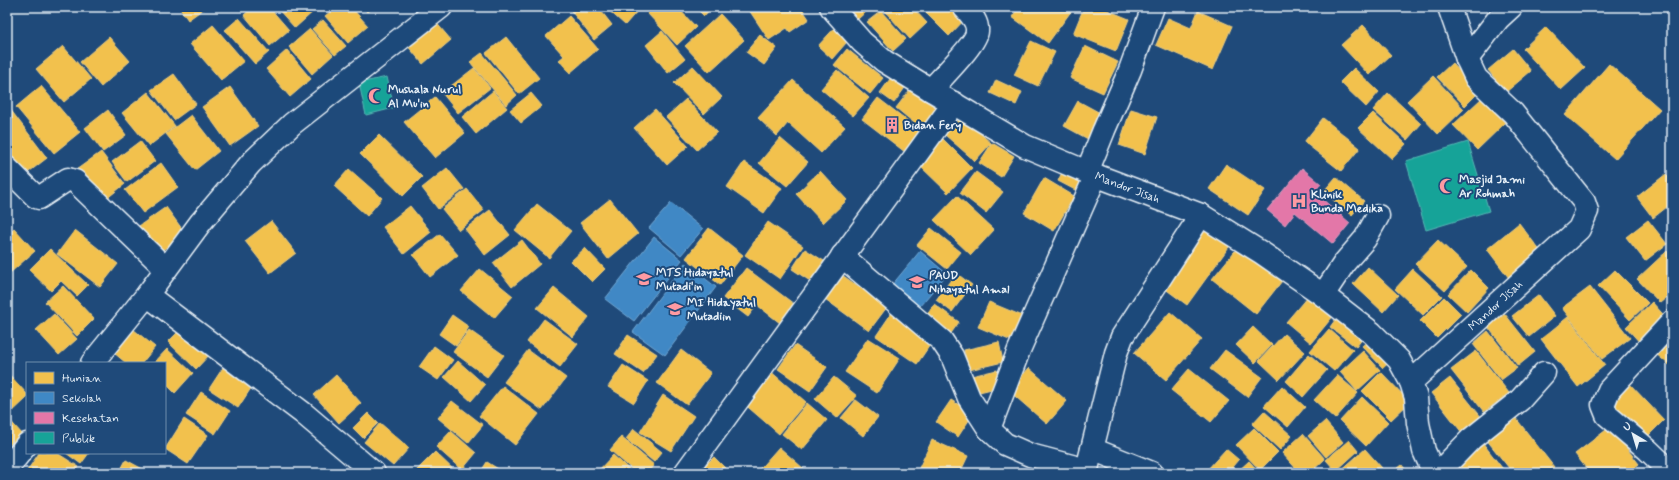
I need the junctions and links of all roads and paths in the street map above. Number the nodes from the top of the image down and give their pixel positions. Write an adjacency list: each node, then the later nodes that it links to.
1 (441, 7): 15 (street)
2 (831, 7): 8 (street, Mandor Jisah)
3 (964, 7): 8 (street)
4 (1152, 7): 11 (street)
5 (1449, 7): 7 (street)
6 (1511, 7): 7 (street)
7 (1467, 59): 21 (street, Mandor Jisah)
8 (931, 90): 9 (street, Mandor Jisah)
9 (954, 103): 11 (street, Mandor Jisah); 14 (street)
10 (7, 168): 15 (street)
11 (1092, 174): 12 (street, Mandor Jisah); 22 (street)
12 (1201, 215): 17 (street, Mandor Jisah); 24 (street)
13 (1378, 216): 17 (street)
14 (842, 256): 22 (street); 28 (street)
15 (166, 269): 16 (street)
16 (147, 295): 19 (street); 27 (street)
17 (1323, 295): 21 (street, Mandor Jisah)
18 (1672, 322): 32 (street)
19 (93, 362)
20 (1544, 373): 31 (street)
21 (1411, 382): 30 (street, Mandor Jisah)
22 (989, 429): 26 (street)
23 (26, 445): 25 (street)
24 (1092, 449): 26 (street); 29 (street)
25 (7, 469)
26 (1087, 471)
27 (374, 473)
28 (685, 473)
29 (1152, 473)
30 (1434, 473)
31 (1438, 473)
32 (1672, 473)

